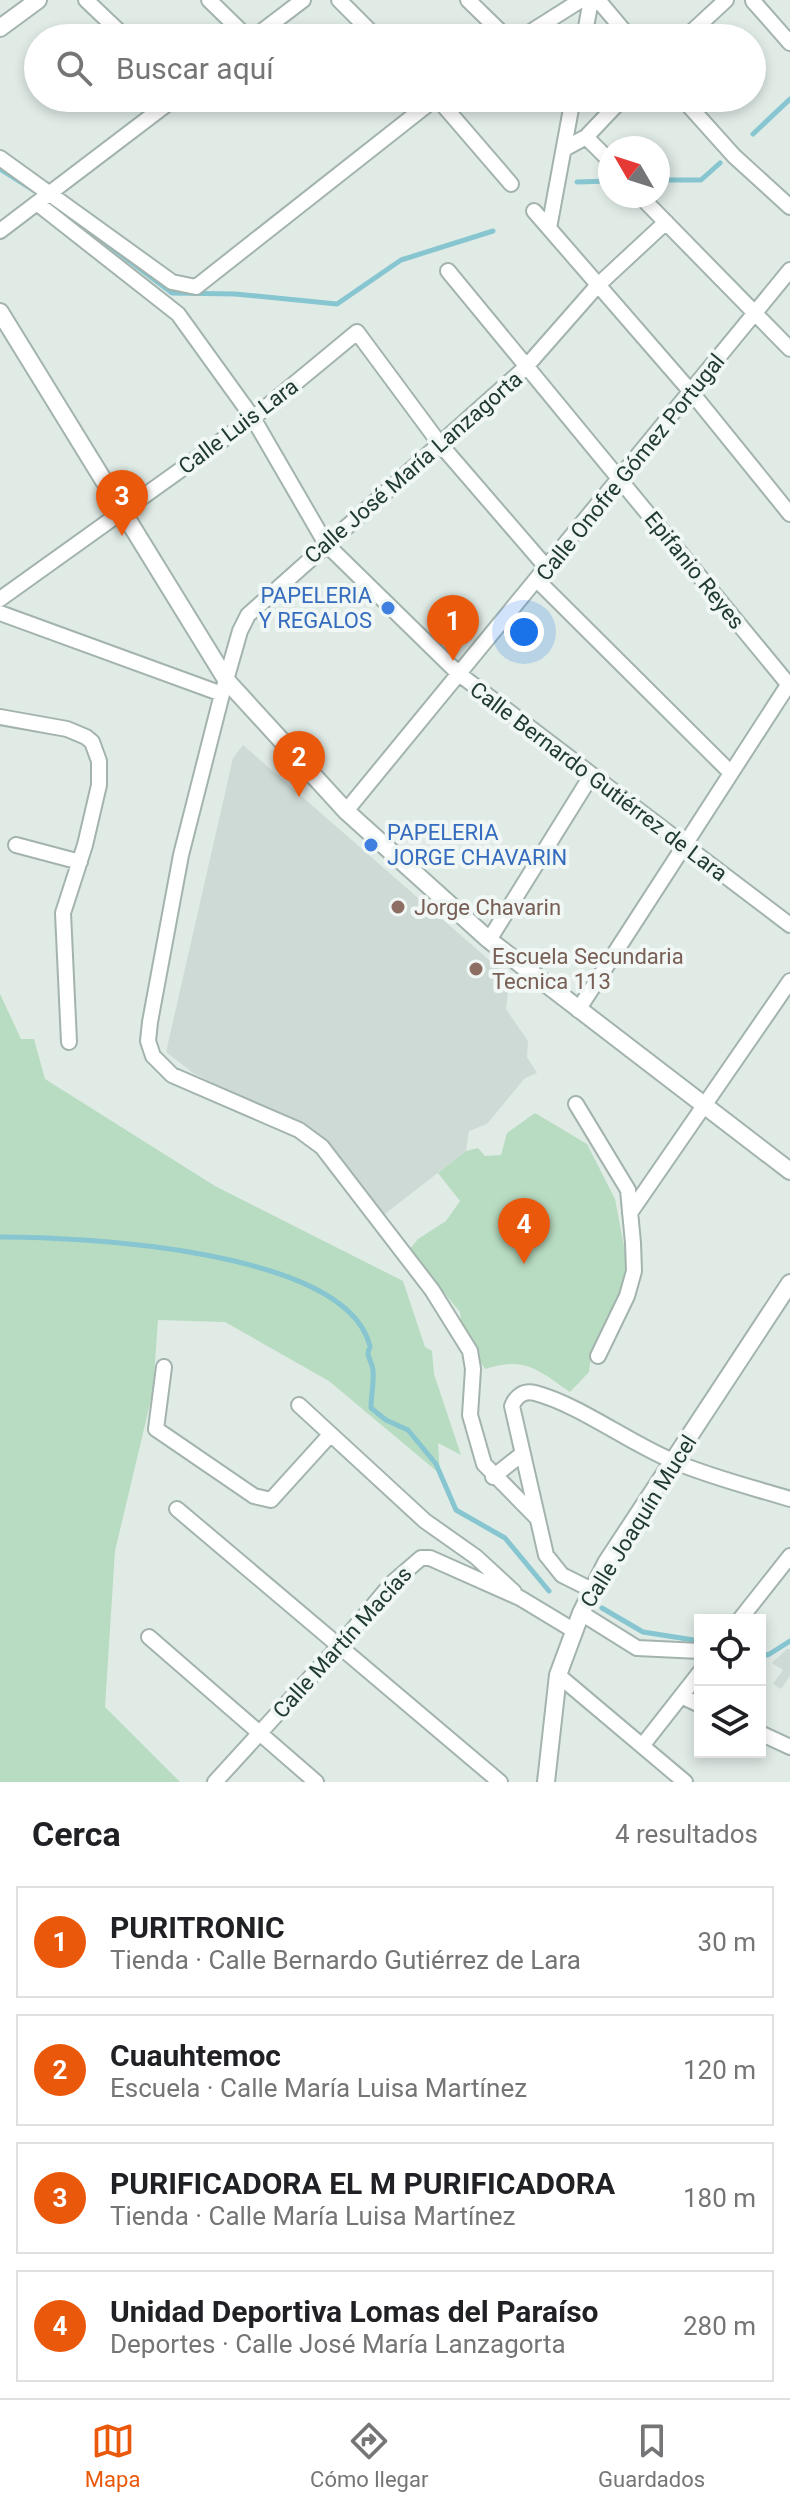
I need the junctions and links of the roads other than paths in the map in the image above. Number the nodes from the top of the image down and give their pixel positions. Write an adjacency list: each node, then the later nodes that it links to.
1 (38, 0): 21 (street)
2 (86, 0): 12 (street)
3 (209, 0): 13 (street)
4 (303, 0): 14 (street)
5 (339, 0): 15 (street)
6 (468, 0): 16 (street)
7 (581, 0): 17 (street)
8 (591, 0): 18 (street)
9 (598, 0): 19 (street)
10 (726, 0): 20 (street)
11 (753, 1): 22 (street)
12 (111, 24)
13 (236, 24)
14 (270, 24)
15 (363, 24)
16 (493, 24)
17 (543, 24)
18 (587, 24)
19 (618, 24)
20 (700, 24)
21 (0, 28)
22 (790, 43)
23 (157, 112): 34 (street)
24 (419, 112): 34 (street)
25 (449, 112): 33 (street)
26 (571, 112): 30 (street)
27 (610, 112): 29 (street)
28 (695, 112): 36 (street)
29 (586, 137): 30 (street); 31 (street)
30 (564, 149): 40 (street)
31 (598, 149)
32 (0, 158): 34 (street)
33 (511, 184)
34 (51, 193): 35 (street)
35 (38, 204): 41 (street); 50 (street, Calle Bernardo Gutiérrez de Lara)
36 (790, 207)
37 (652, 208): 39 (street)
38 (534, 211): 40 (street)
39 (666, 222): 44 (street, Calle José María Lanzagorta); 46 (street)
40 (549, 228): 44 (street)
41 (0, 231)
42 (790, 270): 46 (street, Calle Onofre Gómez Portugal)
43 (448, 271): 48 (street, Epifanio Reyes)
44 (597, 286): 48 (street, Calle José María Lanzagorta); 49 (street)
45 (0, 312): 53 (street)
46 (756, 313): 47 (street); 49 (street, Calle Onofre Gómez Portugal)
47 (790, 349)
48 (525, 368): 51 (street, Calle José María Lanzagorta); 52 (street, Epifanio Reyes)
49 (692, 393): 52 (street, Calle Onofre Gómez Portugal); 54 (street)
50 (253, 418): 51 (street, Calle Luis Lara); 53 (street, Calle Luis Lara); 55 (street, Calle Bernardo Gutiérrez de Lara)
51 (440, 444): 55 (street, Calle José María Lanzagorta); 56 (street)
52 (620, 479): 56 (street, Calle Onofre Gómez Portugal); 60 (street, Epifanio Reyes)
53 (122, 512): 57 (street, Calle Luis Lara); 61 (street)
54 (790, 514)
55 (326, 544): 59 (street, Calle Bernardo Gutiérrez de Lara); 61 (street, Calle José María Lanzagorta)
56 (542, 574): 59 (street, Calle Onofre Gómez Portugal); 63 (street)
57 (0, 599)
58 (0, 613): 61 (street)
59 (459, 674): 64 (street, Calle Bernardo Gutiérrez de Lara); 65 (street, Calle Onofre Gómez Portugal)
60 (789, 684): 63 (street)
61 (224, 687): 65 (street); 85 (street, Calle José María Lanzagorta)
62 (0, 717): 68 (street)
63 (731, 773): 67 (street)
64 (591, 776): 67 (street, Calle Bernardo Gutiérrez de Lara); 70 (street)
65 (346, 811): 70 (street)
66 (16, 845): 68 (street)
67 (683, 846): 69 (street, Calle Bernardo Gutiérrez de Lara); 72 (street)
68 (80, 862): 73 (street)
69 (790, 925)
70 (489, 940): 72 (street)
71 (790, 981): 75 (street)
72 (578, 1010): 75 (street)
73 (69, 1042)
74 (576, 1104): 77 (street)
75 (703, 1105): 76 (street); 77 (street)
76 (790, 1171)
77 (630, 1213): 79 (street)
78 (790, 1283): 84 (street, Calle Joaquín Mucel)
79 (598, 1356)
80 (164, 1367): 82 (street)
81 (299, 1405): 82 (street)
82 (329, 1436): 91 (street)
83 (522, 1454): 84 (street); 85 (street); 88 (street)
84 (673, 1462): 86 (street); 90 (street, Calle Joaquín Mucel)
85 (493, 1477): 88 (street, Calle José María Lanzagorta)
86 (790, 1499)
87 (177, 1509): 96 (street)
88 (536, 1517): 90 (street)
89 (790, 1556): 93 (street)
90 (592, 1590): 92 (street, Calle Joaquín Mucel)
91 (520, 1598): 94 (street, Calle Martín Macías); 96 (street, Calle Martín Macías)
92 (581, 1613): 94 (street, Calle Joaquín Mucel); 97 (street)
93 (744, 1614)
94 (573, 1630): 98 (street, Calle Joaquín Mucel)
95 (149, 1637): 102 (street)
96 (340, 1645): 102 (street, Calle Martín Macías); 108 (street)
97 (694, 1651)
98 (558, 1675): 104 (street); 109 (street, Calle Joaquín Mucel)
99 (694, 1680): 100 (street)
100 (681, 1696): 101 (street); 104 (street)
101 (694, 1702)
102 (258, 1735): 106 (street, Calle Martín Macías); 107 (street)
103 (766, 1736): 105 (street)
104 (642, 1746): 110 (street)
105 (790, 1747)
106 (215, 1782)
107 (316, 1782)
108 (500, 1782)
109 (546, 1782)
110 (685, 1782)

